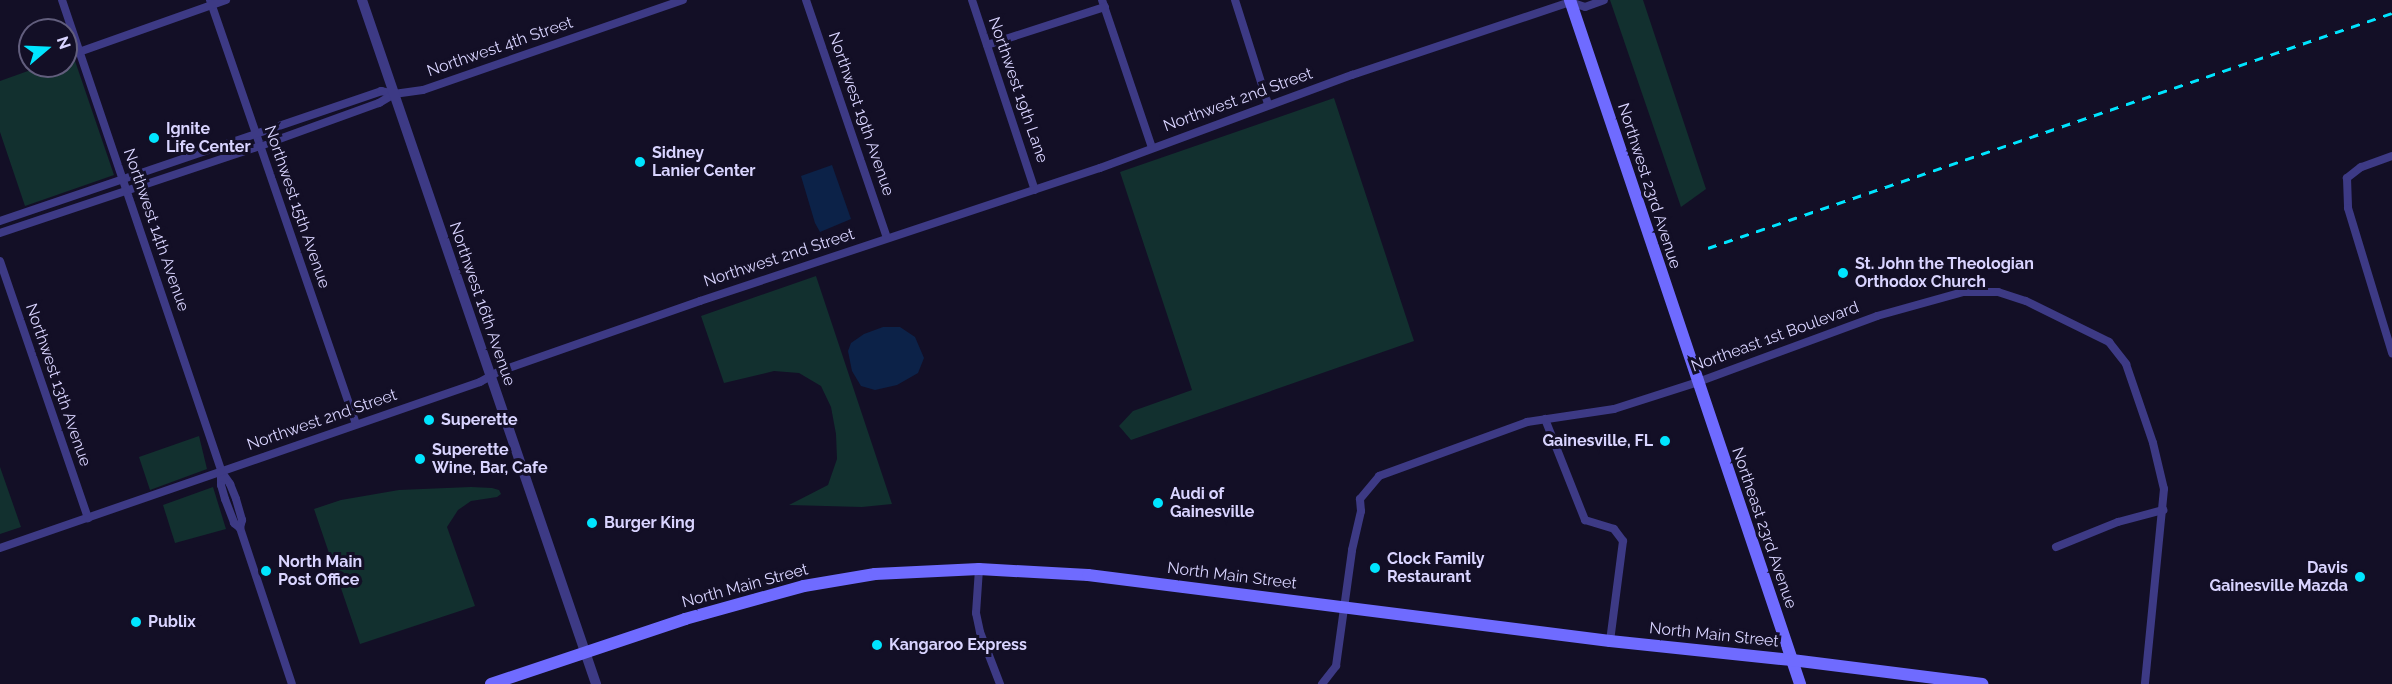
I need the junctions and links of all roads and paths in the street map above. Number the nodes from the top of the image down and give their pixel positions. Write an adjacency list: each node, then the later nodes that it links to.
1 (62, 0): 13 (street, Northwest 14th Avenue)
2 (226, 0): 10 (street)
3 (362, 0): 14 (street, Northwest 16th Avenue)
4 (683, 0): 14 (street, Northwest 4th Street)
5 (806, 0): 25 (street, Northwest 19th Avenue)
6 (972, 0): 12 (street, Northwest 19th Lane)
7 (1235, 0): 15 (street)
8 (1604, 0): 9 (street, Northwest 2nd Street)
9 (1570, 1): 15 (street, Northwest 2nd Street); 29 (main road, Northwest 23rd Avenue)
10 (211, 3): 13 (street); 16 (street, Northwest 15th Avenue)
11 (1103, 3): 12 (street); 18 (street)
12 (987, 45): 22 (street, Northwest 19th Lane)
13 (79, 52): 20 (street, Northwest 14th Avenue)
14 (394, 94): 16 (street, Northwest 4th Street); 17 (street, Northwest 4th Street); 28 (street, Northwest 16th Avenue)
15 (1268, 104): 18 (street, Northwest 2nd Street)
16 (255, 132): 17 (street, Northwest 15th Avenue); 20 (street, Northwest 4th Street)
17 (260, 146): 21 (street, Northwest 4th Street); 31 (street, Northwest 15th Avenue)
18 (1152, 148): 22 (street, Northwest 2nd Street)
19 (2392, 156): 27 (street)
20 (123, 179): 21 (street, Northwest 14th Avenue); 23 (street, Northwest 4th Street)
21 (128, 190): 24 (street, Northwest 4th Street); 32 (street, Northwest 14th Avenue)
22 (1035, 190): 25 (street, Northwest 2nd Street)
23 (0, 221)
24 (0, 233)
25 (887, 238): 28 (street, Northwest 2nd Street)
26 (0, 261): 34 (street, Northwest 13th Avenue)
27 (2392, 353)
28 (492, 375): 31 (street, Northwest 2nd Street); 40 (street, Northwest 16th Avenue)
29 (1698, 382): 30 (street, Northeast 1st Boulevard); 33 (street, Northeast 1st Boulevard); 41 (main road, Northeast 23rd Avenue)
30 (1545, 419): 38 (street, Northeast 1st Boulevard); 39 (street)
31 (356, 424): 32 (street, Northwest 2nd Street)
32 (221, 471): 34 (street, Northwest 2nd Street); 42 (street, Northwest 14th Avenue)
33 (2163, 510): 35 (street); 49 (street, Northeast 1st Boulevard)
34 (88, 518): 36 (street, Northwest 2nd Street)
35 (2056, 547)
36 (0, 548)
37 (979, 569): 38 (main road, North Main Street); 40 (main road, North Main Street); 45 (street)
38 (1345, 607): 39 (main road, North Main Street); 46 (street, Northeast 1st Boulevard)
39 (1610, 641): 41 (main road, North Main Street)
40 (585, 652): 43 (main road, North Main Street); 44 (street, Northwest 16th Avenue)
41 (1792, 660): 47 (main road, Northeast 23rd Avenue); 48 (main road, North Main Street)
42 (292, 684)
43 (491, 684)
44 (596, 684)
45 (1000, 684)
46 (1322, 684)
47 (1800, 684)
48 (1982, 684)
49 (2145, 684)

